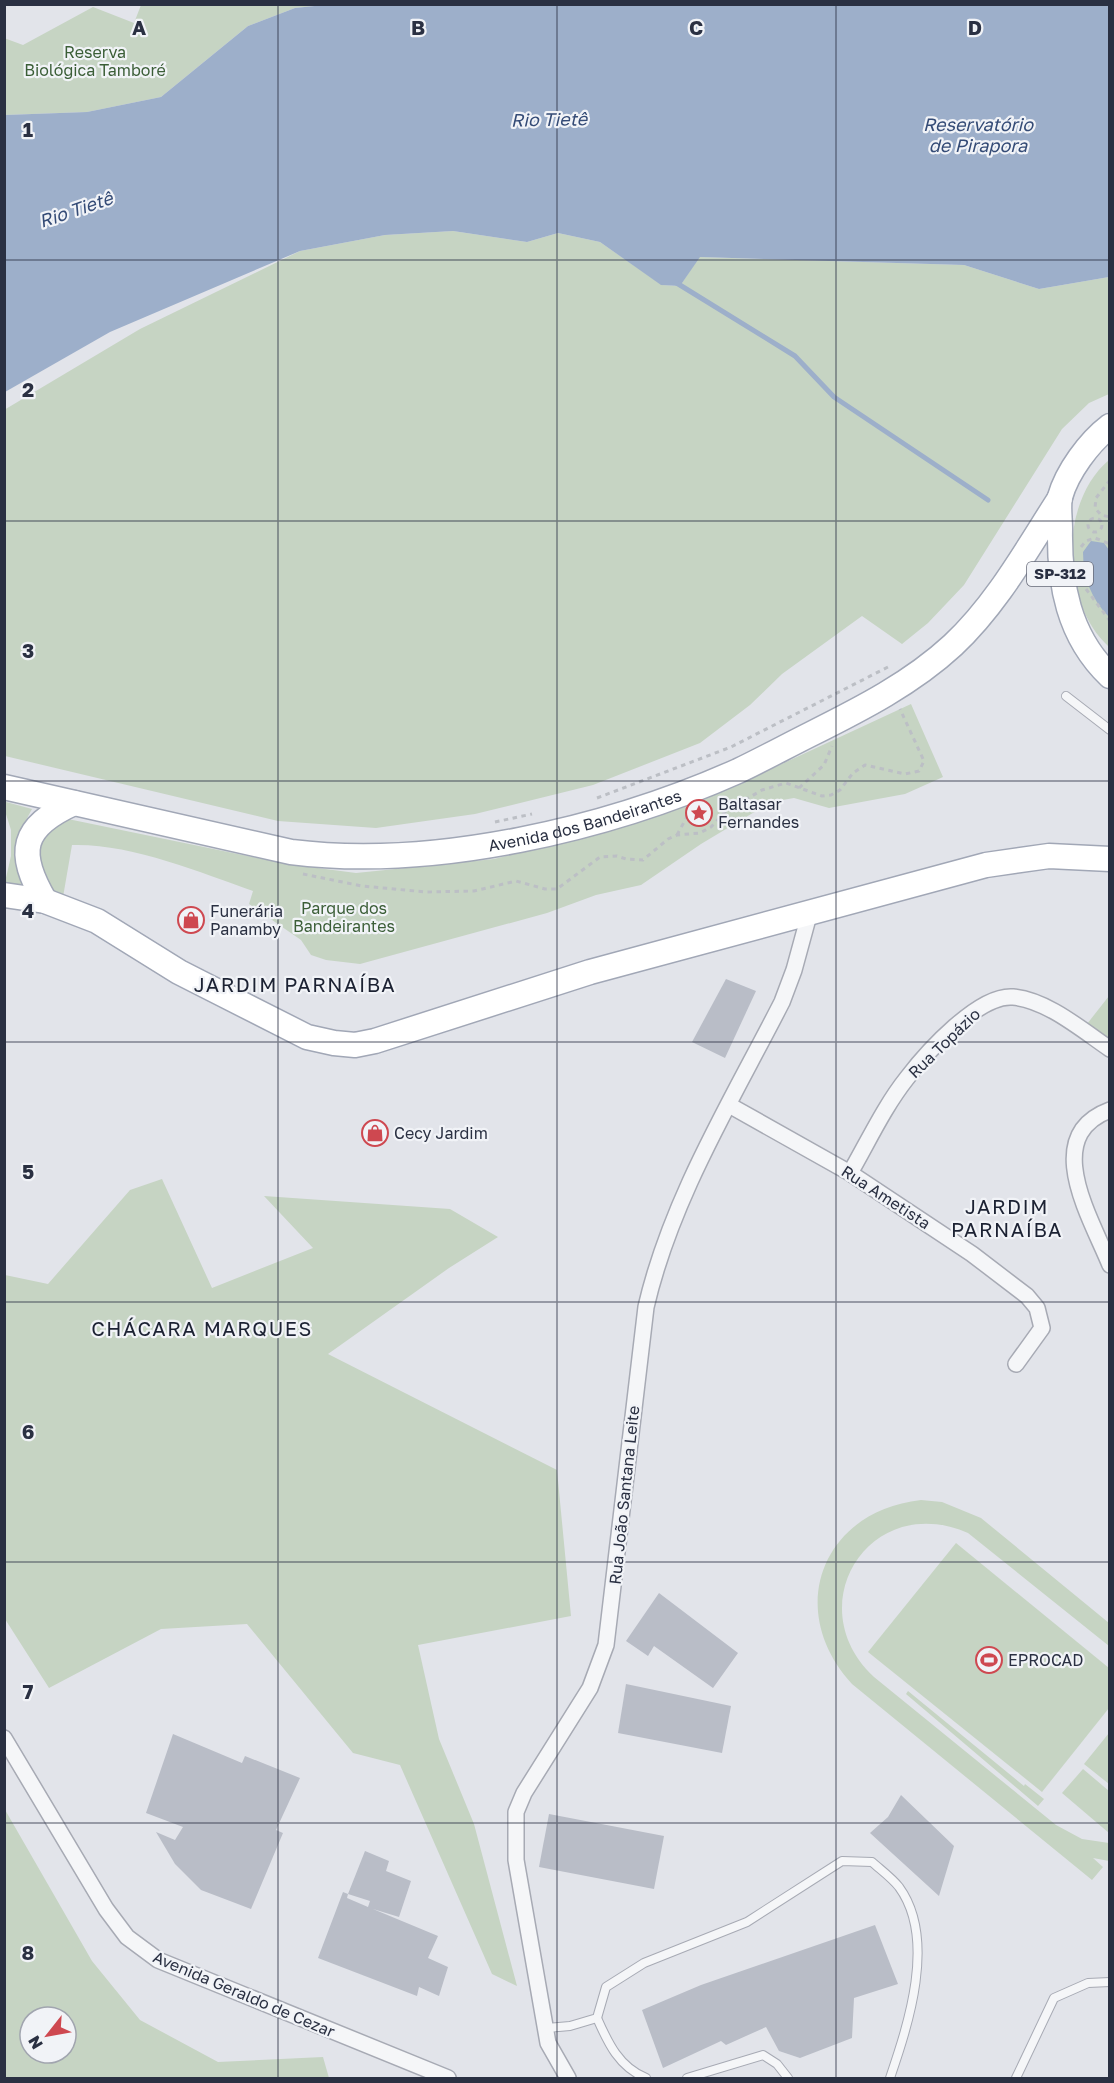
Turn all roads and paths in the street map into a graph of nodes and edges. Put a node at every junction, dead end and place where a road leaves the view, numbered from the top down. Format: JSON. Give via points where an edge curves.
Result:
{"nodes":[{"id":1,"x":1110,"y":426,"type":"edge"},
{"id":2,"x":1110,"y":447,"type":"edge"},
{"id":3,"x":1086,"y":453,"type":"junction"},
{"id":4,"x":1110,"y":480,"type":"edge"},
{"id":5,"x":1060,"y":498,"type":"junction"},
{"id":6,"x":1100,"y":517,"type":"junction"},
{"id":7,"x":1110,"y":517,"type":"edge"},
{"id":8,"x":1095,"y":532,"type":"junction"},
{"id":9,"x":1095,"y":538,"type":"junction"},
{"id":10,"x":1110,"y":544,"type":"edge"},
{"id":11,"x":1080,"y":552,"type":"dead end"},
{"id":12,"x":1084,"y":583,"type":"dead end"},
{"id":13,"x":1110,"y":621,"type":"edge"},
{"id":14,"x":1085,"y":644,"type":"junction"},
{"id":15,"x":1110,"y":655,"type":"edge"},
{"id":16,"x":890,"y":666,"type":"dead end"},
{"id":17,"x":1110,"y":676,"type":"edge"},
{"id":18,"x":1066,"y":696,"type":"dead end"},
{"id":19,"x":1110,"y":730,"type":"edge"},
{"id":20,"x":824,"y":744,"type":"dead end"},
{"id":21,"x":4,"y":787,"type":"edge"},
{"id":22,"x":799,"y":788,"type":"dead end"},
{"id":23,"x":595,"y":799,"type":"dead end"},
{"id":24,"x":74,"y":803,"type":"junction"},
{"id":25,"x":541,"y":813,"type":"dead end"},
{"id":26,"x":485,"y":824,"type":"dead end"},
{"id":27,"x":1081,"y":856,"type":"junction"},
{"id":28,"x":1110,"y":859,"type":"edge"},
{"id":29,"x":1110,"y":867,"type":"edge"},
{"id":30,"x":4,"y":894,"type":"edge"},
{"id":31,"x":45,"y":901,"type":"junction"},
{"id":32,"x":809,"y":915,"type":"junction"},
{"id":33,"x":1110,"y":1049,"type":"edge"},
{"id":34,"x":729,"y":1105,"type":"junction"},
{"id":35,"x":1110,"y":1110,"type":"edge"},
{"id":36,"x":850,"y":1173,"type":"junction"},
{"id":37,"x":1110,"y":1264,"type":"edge"},
{"id":38,"x":1016,"y":1364,"type":"dead end"},
{"id":39,"x":4,"y":1738,"type":"edge"},
{"id":40,"x":1110,"y":1982,"type":"edge"},
{"id":41,"x":597,"y":2018,"type":"junction"},
{"id":42,"x":547,"y":2028,"type":"junction"},
{"id":43,"x":448,"y":2079,"type":"edge"},
{"id":44,"x":568,"y":2079,"type":"edge"},
{"id":45,"x":646,"y":2079,"type":"edge"},
{"id":46,"x":687,"y":2079,"type":"edge"},
{"id":47,"x":788,"y":2079,"type":"edge"},
{"id":48,"x":890,"y":2079,"type":"edge"},
{"id":49,"x":1016,"y":2079,"type":"edge"}],
"edges":[{"from":1,"to":3,"type":"main road","number":"SP-312"},
{"from":2,"to":3,"type":"main road"},
{"from":3,"to":5,"type":"main road","number":"SP-312"},
{"from":4,"to":6,"type":"path","via":[[1095,503]]},
{"from":5,"to":14,"type":"main road","number":"SP-312","via":[[1061,582],[1074,624]]},
{"from":5,"to":24,"type":"main road","name":"Avenida dos Bandeirantes","via":[[989,607],[954,644],[914,676],[862,708],[737,771],[577,827],[437,853],[320,855],[291,852]]},
{"from":6,"to":7,"type":"path"},
{"from":6,"to":8,"type":"path","via":[[1102,527]]},
{"from":6,"to":8,"type":"path","via":[[1087,524]]},
{"from":8,"to":9,"type":"path"},
{"from":9,"to":10,"type":"path"},
{"from":9,"to":11,"type":"path","via":[[1086,541]]},
{"from":12,"to":13,"type":"path","via":[[1091,599]]},
{"from":14,"to":15,"type":"main road"},
{"from":14,"to":17,"type":"main road","number":"SP-312"},
{"from":16,"to":23,"type":"path","via":[[731,747]]},
{"from":18,"to":19,"type":"lane"},
{"from":20,"to":22,"type":"path","via":[[835,740],[824,765]]},
{"from":21,"to":24,"type":"main road","name":"Avenida dos Bandeirantes"},
{"from":24,"to":31,"type":"main road","via":[[49,814],[38,824],[28,846],[30,872]]},
{"from":25,"to":26,"type":"path"},
{"from":27,"to":28,"type":"main road"},
{"from":27,"to":29,"type":"main road"},
{"from":27,"to":32,"type":"main road","via":[[1018,858]]},
{"from":30,"to":31,"type":"main road"},
{"from":31,"to":32,"type":"main road","via":[[120,933],[179,972],[278,1024],[307,1037],[355,1045],[591,972]]},
{"from":32,"to":34,"type":"street","name":"Rua João Santana Leite","via":[[782,1002]]},
{"from":33,"to":36,"type":"street","name":"Rua Topázio","via":[[1036,1003],[1016,997],[987,1002],[907,1077]]},
{"from":34,"to":36,"type":"street","name":"Rua Ametista"},
{"from":34,"to":42,"type":"street","name":"Rua João Santana Leite","via":[[656,1262],[646,1307],[606,1645],[590,1688],[516,1812],[516,1860]]},
{"from":35,"to":37,"type":"street","via":[[1083,1125],[1073,1159],[1076,1182]]},
{"from":36,"to":38,"type":"street","name":"Rua Ametista","via":[[972,1254],[1027,1296],[1037,1308],[1042,1328]]},
{"from":39,"to":43,"type":"street","name":"Avenida Geraldo de Cezar","via":[[106,1909],[127,1937],[158,1960]]},
{"from":40,"to":49,"type":"lane","via":[[1088,1983],[1054,1998]]},
{"from":41,"to":42,"type":"lane"},
{"from":41,"to":45,"type":"lane","via":[[610,2049]]},
{"from":41,"to":48,"type":"lane","via":[[606,1987],[644,1963],[747,1922],[842,1861],[872,1862],[899,1887],[910,1911],[918,1946],[910,2019]]},
{"from":42,"to":44,"type":"street","name":"Rua João Santana Leite","via":[[554,2057]]},
{"from":46,"to":47,"type":"lane","via":[[763,2055],[777,2064]]}]}
